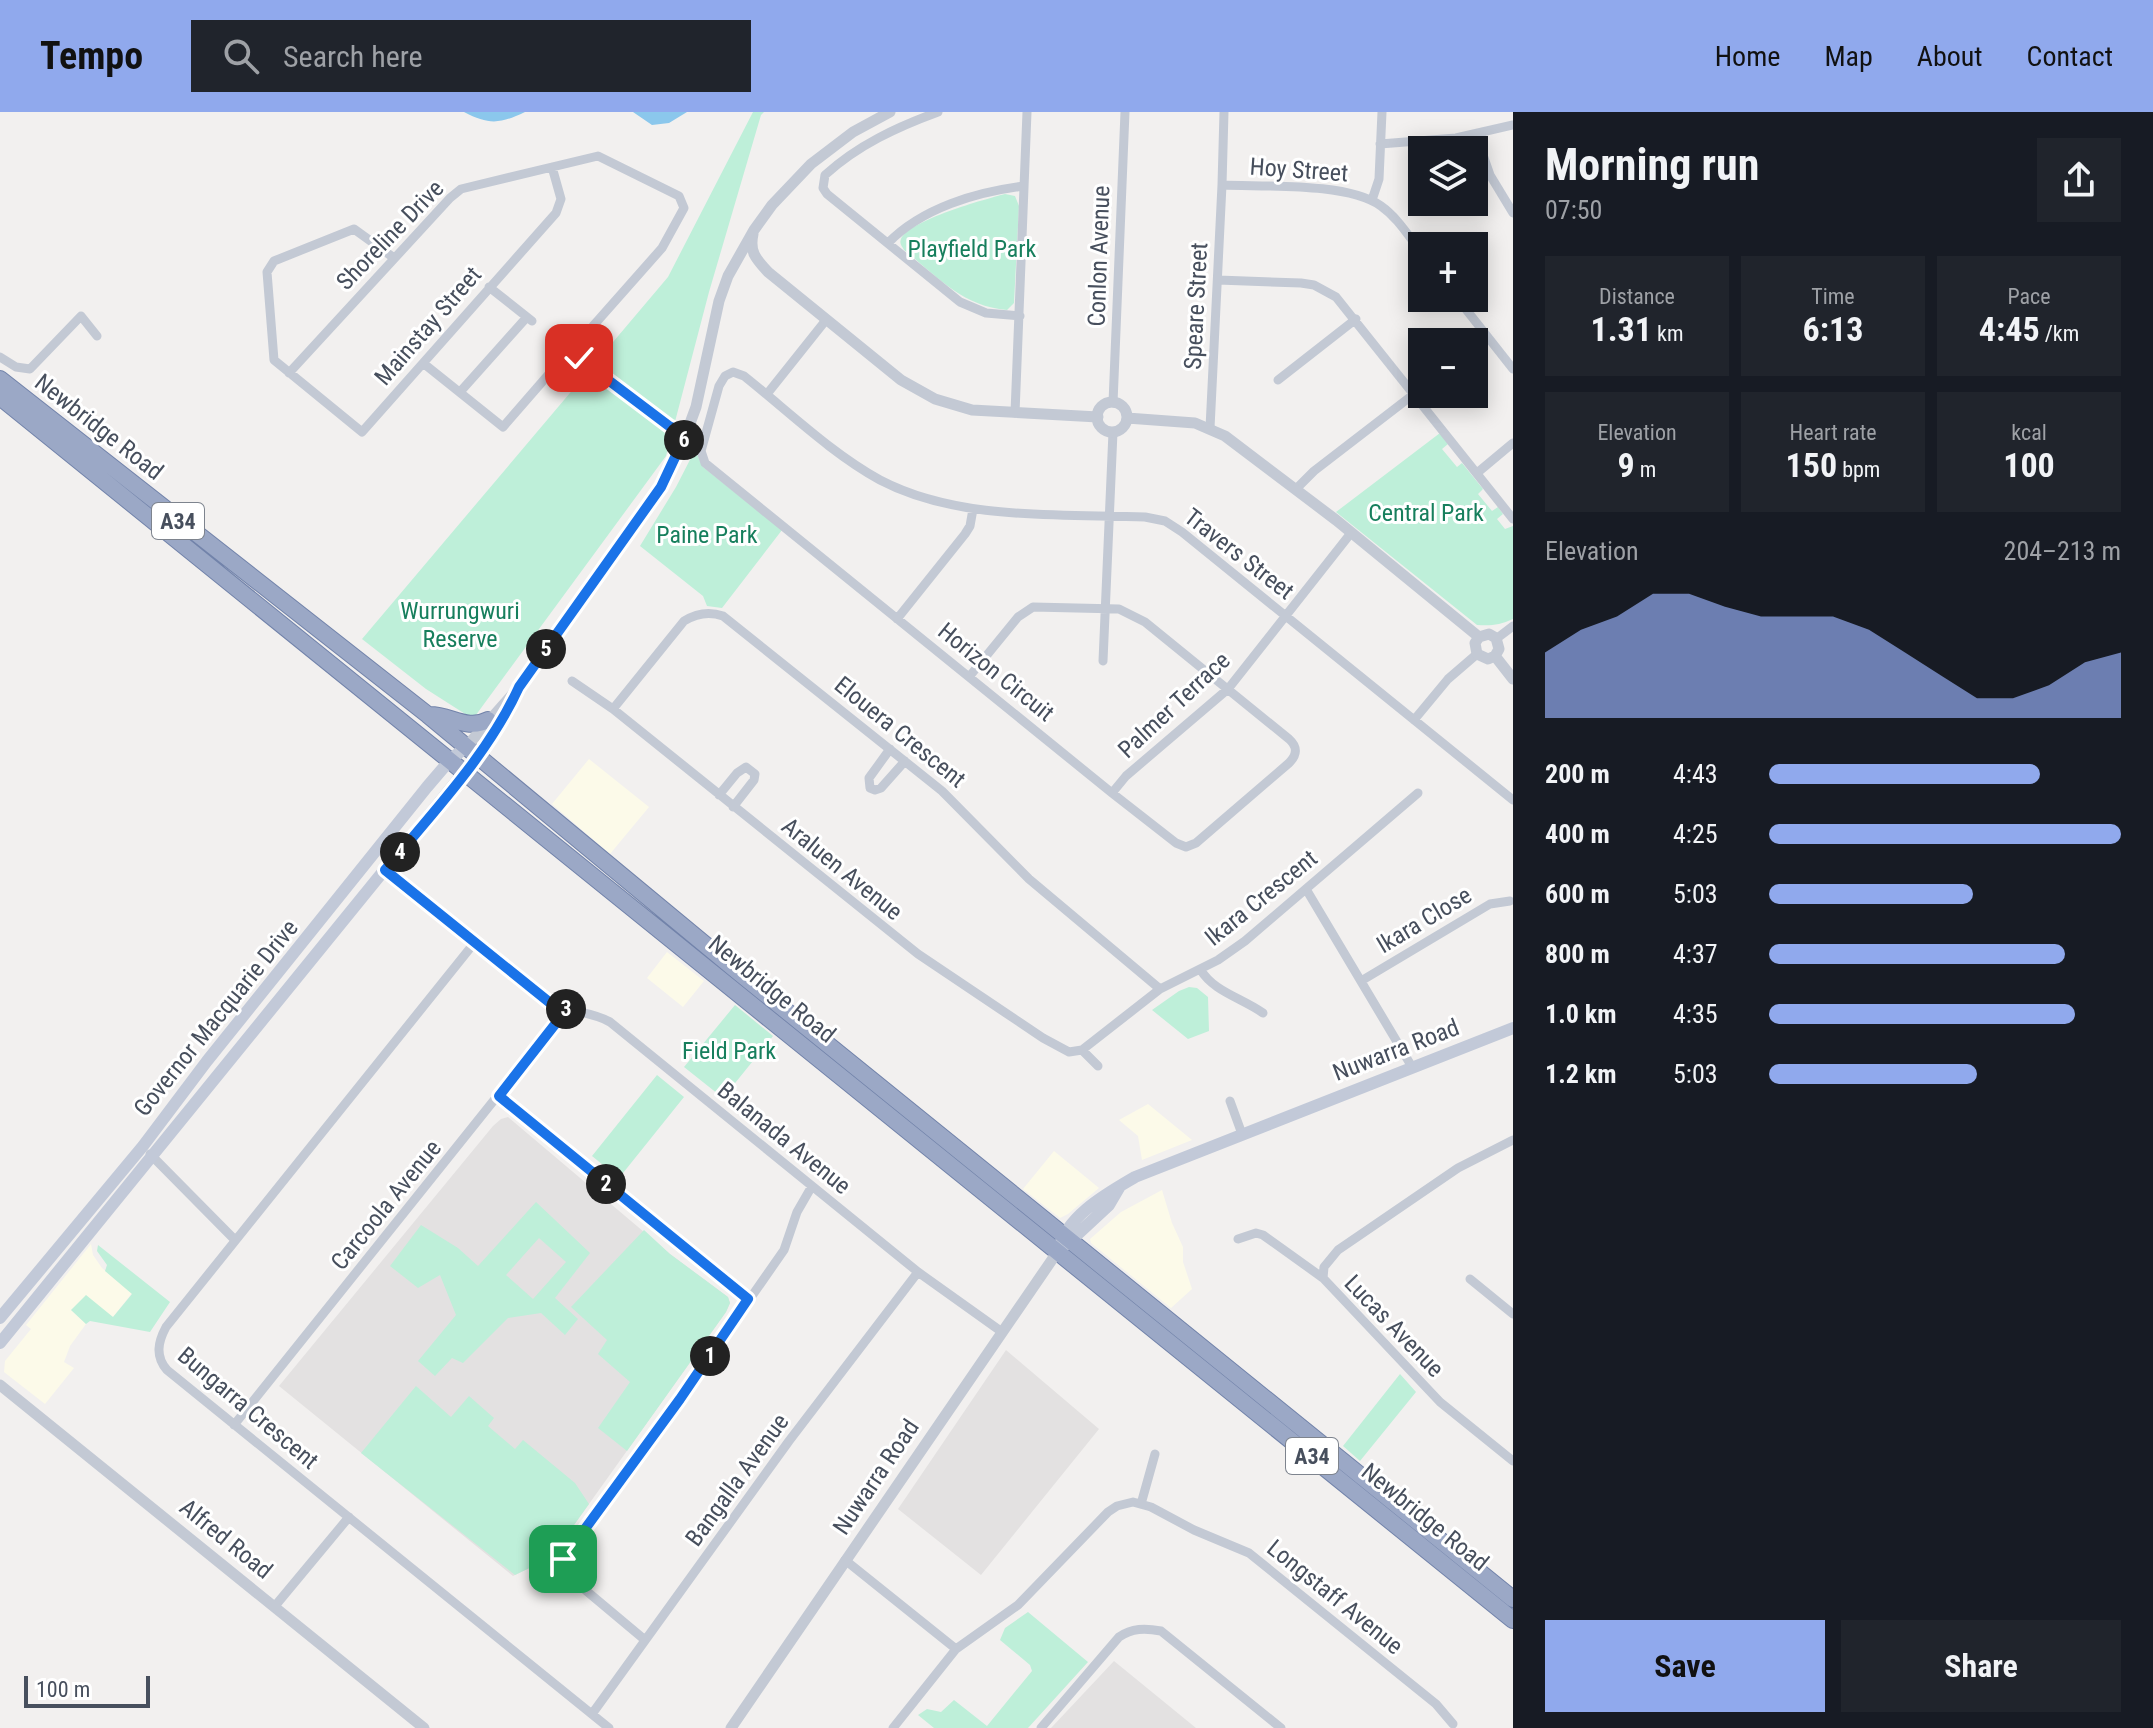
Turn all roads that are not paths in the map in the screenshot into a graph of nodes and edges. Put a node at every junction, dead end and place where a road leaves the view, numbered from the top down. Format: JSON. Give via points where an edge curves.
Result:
{"nodes":[{"id":1,"x":890,"y":112,"type":"edge"},
{"id":2,"x":938,"y":112,"type":"edge"},
{"id":3,"x":1027,"y":112,"type":"edge"},
{"id":4,"x":1125,"y":112,"type":"edge"},
{"id":5,"x":1224,"y":112,"type":"edge"},
{"id":6,"x":1382,"y":112,"type":"edge"},
{"id":7,"x":1513,"y":125,"type":"edge"},
{"id":8,"x":1476,"y":135,"type":"junction"},
{"id":9,"x":1380,"y":144,"type":"junction"},
{"id":10,"x":552,"y":167,"type":"junction"},
{"id":11,"x":1222,"y":185,"type":"junction"},
{"id":12,"x":1024,"y":186,"type":"junction"},
{"id":13,"x":1372,"y":200,"type":"junction"},
{"id":14,"x":1513,"y":213,"type":"edge"},
{"id":15,"x":754,"y":230,"type":"junction"},
{"id":16,"x":1408,"y":235,"type":"edge"},
{"id":17,"x":888,"y":243,"type":"junction"},
{"id":18,"x":394,"y":258,"type":"junction"},
{"id":19,"x":768,"y":272,"type":"junction"},
{"id":20,"x":728,"y":276,"type":"junction"},
{"id":21,"x":1218,"y":280,"type":"junction"},
{"id":22,"x":489,"y":287,"type":"junction"},
{"id":23,"x":1468,"y":312,"type":"edge"},
{"id":24,"x":1020,"y":316,"type":"junction"},
{"id":25,"x":1356,"y":319,"type":"junction"},
{"id":26,"x":826,"y":320,"type":"junction"},
{"id":27,"x":97,"y":336,"type":"dead end"},
{"id":28,"x":578,"y":350,"type":"junction"},
{"id":29,"x":0,"y":357,"type":"edge"},
{"id":30,"x":423,"y":363,"type":"junction"},
{"id":31,"x":1513,"y":369,"type":"edge"},
{"id":32,"x":289,"y":373,"type":"junction"},
{"id":33,"x":0,"y":379,"type":"edge"},
{"id":34,"x":1278,"y":380,"type":"dead end"},
{"id":35,"x":1408,"y":386,"type":"edge"},
{"id":36,"x":460,"y":392,"type":"junction"},
{"id":37,"x":767,"y":394,"type":"junction"},
{"id":38,"x":0,"y":397,"type":"edge"},
{"id":39,"x":1408,"y":399,"type":"edge"},
{"id":40,"x":1113,"y":403,"type":"junction"},
{"id":41,"x":1425,"y":408,"type":"edge"},
{"id":42,"x":1015,"y":413,"type":"junction"},
{"id":43,"x":1098,"y":417,"type":"junction"},
{"id":44,"x":1127,"y":418,"type":"junction"},
{"id":45,"x":1210,"y":428,"type":"junction"},
{"id":46,"x":1113,"y":432,"type":"junction"},
{"id":47,"x":686,"y":434,"type":"junction"},
{"id":48,"x":1513,"y":443,"type":"edge"},
{"id":49,"x":1477,"y":473,"type":"junction"},
{"id":50,"x":1296,"y":489,"type":"junction"},
{"id":51,"x":973,"y":509,"type":"junction"},
{"id":52,"x":1108,"y":515,"type":"junction"},
{"id":53,"x":1513,"y":519,"type":"edge"},
{"id":54,"x":1351,"y":533,"type":"junction"},
{"id":55,"x":1104,"y":608,"type":"junction"},
{"id":56,"x":1287,"y":617,"type":"junction"},
{"id":57,"x":897,"y":619,"type":"junction"},
{"id":58,"x":1513,"y":626,"type":"edge"},
{"id":59,"x":1479,"y":637,"type":"junction"},
{"id":60,"x":1496,"y":639,"type":"junction"},
{"id":61,"x":1477,"y":654,"type":"junction"},
{"id":62,"x":1495,"y":656,"type":"junction"},
{"id":63,"x":1103,"y":661,"type":"dead end"},
{"id":64,"x":969,"y":677,"type":"junction"},
{"id":65,"x":1513,"y":679,"type":"edge"},
{"id":66,"x":572,"y":681,"type":"dead end"},
{"id":67,"x":519,"y":687,"type":"junction"},
{"id":68,"x":1228,"y":689,"type":"junction"},
{"id":69,"x":613,"y":709,"type":"junction"},
{"id":70,"x":428,"y":715,"type":"junction"},
{"id":71,"x":488,"y":720,"type":"junction"},
{"id":72,"x":1414,"y":720,"type":"junction"},
{"id":73,"x":890,"y":749,"type":"junction"},
{"id":74,"x":472,"y":751,"type":"junction"},
{"id":75,"x":450,"y":760,"type":"junction"},
{"id":76,"x":905,"y":761,"type":"junction"},
{"id":77,"x":465,"y":772,"type":"junction"},
{"id":78,"x":1112,"y":793,"type":"junction"},
{"id":79,"x":1418,"y":793,"type":"dead end"},
{"id":80,"x":719,"y":795,"type":"junction"},
{"id":81,"x":1513,"y":800,"type":"edge"},
{"id":82,"x":733,"y":807,"type":"junction"},
{"id":83,"x":385,"y":870,"type":"junction"},
{"id":84,"x":1306,"y":889,"type":"junction"},
{"id":85,"x":1510,"y":901,"type":"dead end"},
{"id":86,"x":475,"y":942,"type":"junction"},
{"id":87,"x":1200,"y":969,"type":"junction"},
{"id":88,"x":1361,"y":981,"type":"junction"},
{"id":89,"x":1160,"y":989,"type":"junction"},
{"id":90,"x":567,"y":1009,"type":"junction"},
{"id":91,"x":1263,"y":1013,"type":"dead end"},
{"id":92,"x":1513,"y":1028,"type":"edge"},
{"id":93,"x":1082,"y":1050,"type":"junction"},
{"id":94,"x":1098,"y":1066,"type":"dead end"},
{"id":95,"x":1412,"y":1067,"type":"junction"},
{"id":96,"x":499,"y":1096,"type":"junction"},
{"id":97,"x":1230,"y":1101,"type":"dead end"},
{"id":98,"x":1242,"y":1134,"type":"junction"},
{"id":99,"x":1513,"y":1140,"type":"edge"},
{"id":100,"x":143,"y":1146,"type":"junction"},
{"id":101,"x":153,"y":1158,"type":"junction"},
{"id":102,"x":812,"y":1186,"type":"junction"},
{"id":103,"x":234,"y":1239,"type":"junction"},
{"id":104,"x":1238,"y":1239,"type":"dead end"},
{"id":105,"x":1064,"y":1242,"type":"junction"},
{"id":106,"x":918,"y":1272,"type":"junction"},
{"id":107,"x":1323,"y":1278,"type":"junction"},
{"id":108,"x":1470,"y":1279,"type":"dead end"},
{"id":109,"x":748,"y":1299,"type":"junction"},
{"id":110,"x":1513,"y":1314,"type":"edge"},
{"id":111,"x":0,"y":1318,"type":"edge"},
{"id":112,"x":1002,"y":1332,"type":"junction"},
{"id":113,"x":0,"y":1343,"type":"edge"},
{"id":114,"x":0,"y":1385,"type":"edge"},
{"id":115,"x":234,"y":1425,"type":"junction"},
{"id":116,"x":1155,"y":1454,"type":"dead end"},
{"id":117,"x":1513,"y":1461,"type":"edge"},
{"id":118,"x":1141,"y":1504,"type":"junction"},
{"id":119,"x":349,"y":1517,"type":"junction"},
{"id":120,"x":845,"y":1560,"type":"junction"},
{"id":121,"x":1513,"y":1599,"type":"edge"},
{"id":122,"x":275,"y":1606,"type":"junction"},
{"id":123,"x":1513,"y":1620,"type":"edge"},
{"id":124,"x":645,"y":1640,"type":"junction"},
{"id":125,"x":956,"y":1649,"type":"junction"},
{"id":126,"x":592,"y":1714,"type":"junction"},
{"id":127,"x":1453,"y":1724,"type":"dead end"},
{"id":128,"x":424,"y":1728,"type":"edge"},
{"id":129,"x":609,"y":1728,"type":"edge"},
{"id":130,"x":731,"y":1728,"type":"edge"},
{"id":131,"x":893,"y":1728,"type":"edge"},
{"id":132,"x":1041,"y":1728,"type":"edge"},
{"id":133,"x":1281,"y":1728,"type":"edge"}],
"edges":[{"from":1,"to":15,"type":"street","via":[[811,164]]},
{"from":2,"to":17,"type":"street","via":[[869,142],[827,172],[822,184],[827,194]]},
{"from":3,"to":12,"type":"street"},
{"from":4,"to":40,"type":"street","name":"Conlon Avenue"},
{"from":5,"to":11,"type":"street","name":"Hoy Street"},
{"from":6,"to":9,"type":"street"},
{"from":7,"to":8,"type":"street"},
{"from":8,"to":9,"type":"street"},
{"from":8,"to":14,"type":"street","via":[[1490,175]]},
{"from":9,"to":13,"type":"street"},
{"from":10,"to":18,"type":"street","name":"Shoreline Drive","via":[[461,189]]},
{"from":10,"to":22,"type":"street","name":"Mainstay Street","via":[[560,205]]},
{"from":10,"to":28,"type":"street","name":"Shoreline Drive","via":[[598,156],[683,201],[683,213],[667,241]]},
{"from":11,"to":13,"type":"street","name":"Hoy Street","via":[[1342,191]]},
{"from":11,"to":21,"type":"street","name":"Speare Street"},
{"from":12,"to":17,"type":"street","via":[[940,209]]},
{"from":12,"to":24,"type":"street"},
{"from":13,"to":16,"type":"street","name":"Hoy Street"},
{"from":15,"to":19,"type":"street","via":[[753,254]]},
{"from":15,"to":20,"type":"street"},
{"from":17,"to":24,"type":"street","via":[[969,307]]},
{"from":18,"to":32,"type":"street","name":"Shoreline Drive"},
{"from":18,"to":32,"type":"street","via":[[354,229],[271,264],[266,277],[274,360]]},
{"from":19,"to":20,"type":"street","via":[[747,265]]},
{"from":19,"to":26,"type":"street"},
{"from":20,"to":47,"type":"street"},
{"from":21,"to":25,"type":"street","via":[[1314,285],[1336,297]]},
{"from":21,"to":45,"type":"street","name":"Speare Street"},
{"from":22,"to":30,"type":"street","name":"Mainstay Street"},
{"from":22,"to":36,"type":"street","via":[[529,319]]},
{"from":23,"to":31,"type":"street"},
{"from":24,"to":42,"type":"street"},
{"from":25,"to":34,"type":"street"},
{"from":25,"to":35,"type":"street"},
{"from":26,"to":37,"type":"street"},
{"from":26,"to":42,"type":"street","via":[[901,380],[935,399],[972,410]]},
{"from":27,"to":29,"type":"street","via":[[81,316],[30,369]]},
{"from":28,"to":36,"type":"street","via":[[549,374],[503,427]]},
{"from":28,"to":47,"type":"street","via":[[651,413]]},
{"from":30,"to":32,"type":"street","name":"Mainstay Street","via":[[362,432]]},
{"from":30,"to":36,"type":"street"},
{"from":33,"to":70,"type":"highway","name":"Newbridge Road","number":"A34"},
{"from":37,"to":51,"type":"street","name":"Travers Street","via":[[880,479],[930,500]]},
{"from":37,"to":57,"type":"street","name":"Horizon Circuit","via":[[737,372],[723,379],[702,459]]},
{"from":38,"to":75,"type":"highway","name":"Newbridge Road","number":"A34"},
{"from":39,"to":50,"type":"street"},
{"from":40,"to":43,"type":"street","via":[[1104,405]]},
{"from":40,"to":44,"type":"street","via":[[1125,409]]},
{"from":41,"to":49,"type":"street"},
{"from":42,"to":43,"type":"street"},
{"from":43,"to":46,"type":"street","via":[[1104,429]]},
{"from":44,"to":45,"type":"street"},
{"from":44,"to":46,"type":"street"},
{"from":45,"to":50,"type":"street"},
{"from":46,"to":52,"type":"street"},
{"from":47,"to":67,"type":"street","via":[[661,487]]},
{"from":48,"to":49,"type":"street"},
{"from":49,"to":53,"type":"street"},
{"from":50,"to":54,"type":"street"},
{"from":51,"to":52,"type":"street","name":"Travers Street"},
{"from":51,"to":57,"type":"street","via":[[965,534]]},
{"from":52,"to":55,"type":"street"},
{"from":52,"to":56,"type":"street","name":"Travers Street","via":[[1155,518],[1174,526]]},
{"from":54,"to":56,"type":"street","name":"Palmer Terrace"},
{"from":54,"to":59,"type":"street"},
{"from":55,"to":63,"type":"street"},
{"from":55,"to":64,"type":"street","via":[[1027,609]]},
{"from":55,"to":68,"type":"street","via":[[1137,616]]},
{"from":56,"to":68,"type":"street","name":"Palmer Terrace"},
{"from":56,"to":72,"type":"street","name":"Travers Street"},
{"from":57,"to":64,"type":"street","name":"Horizon Circuit"},
{"from":58,"to":60,"type":"street"},
{"from":59,"to":60,"type":"street","via":[[1489,634]]},
{"from":59,"to":61,"type":"street"},
{"from":60,"to":62,"type":"street"},
{"from":61,"to":62,"type":"street"},
{"from":61,"to":72,"type":"street"},
{"from":62,"to":65,"type":"street"},
{"from":64,"to":78,"type":"street","name":"Horizon Circuit"},
{"from":66,"to":69,"type":"street","name":"Araluen Avenue"},
{"from":67,"to":71,"type":"street"},
{"from":67,"to":74,"type":"street","via":[[507,713]]},
{"from":68,"to":78,"type":"street","name":"Palmer Terrace"},
{"from":68,"to":78,"type":"street","name":"Horizon Circuit","via":[[1293,742],[1296,752],[1289,763],[1190,847],[1179,846]]},
{"from":69,"to":73,"type":"street","name":"Elouera Crescent","via":[[677,628],[692,617],[715,613]]},
{"from":69,"to":80,"type":"street","name":"Araluen Avenue"},
{"from":70,"to":71,"type":"highway","via":[[470,725]]},
{"from":70,"to":74,"type":"highway","name":"Newbridge Road","number":"A34"},
{"from":71,"to":74,"type":"street"},
{"from":72,"to":81,"type":"street","name":"Travers Street"},
{"from":73,"to":76,"type":"street","name":"Elouera Crescent"},
{"from":73,"to":76,"type":"street","via":[[869,778],[870,788],[881,788]]},
{"from":74,"to":75,"type":"main road","name":"Governor Macquarie Drive"},
{"from":74,"to":77,"type":"main road","name":"Governor Macquarie Drive"},
{"from":74,"to":105,"type":"highway","name":"Newbridge Road","number":"A34"},
{"from":75,"to":77,"type":"highway","name":"Newbridge Road","number":"A34"},
{"from":75,"to":100,"type":"main road","name":"Governor Macquarie Drive"},
{"from":76,"to":89,"type":"street","name":"Elouera Crescent","via":[[961,808],[1048,896]]},
{"from":77,"to":83,"type":"main road","name":"Governor Macquarie Drive"},
{"from":77,"to":105,"type":"highway","name":"Newbridge Road","number":"A34"},
{"from":79,"to":84,"type":"street","name":"Ikara Crescent"},
{"from":80,"to":82,"type":"street","name":"Araluen Avenue"},
{"from":80,"to":82,"type":"street","via":[[740,770],[752,769],[754,780]]},
{"from":82,"to":93,"type":"street","name":"Araluen Avenue","via":[[918,954],[1054,1044],[1072,1053]]},
{"from":83,"to":86,"type":"street","name":"Balanada Avenue"},
{"from":83,"to":101,"type":"main road","name":"Governor Macquarie Drive"},
{"from":84,"to":87,"type":"street","name":"Ikara Crescent","via":[[1233,951]]},
{"from":84,"to":88,"type":"street"},
{"from":85,"to":88,"type":"street","name":"Ikara Close","via":[[1490,904]]},
{"from":86,"to":90,"type":"street","name":"Balanada Avenue","via":[[549,1002]]},
{"from":86,"to":103,"type":"street","name":"Bungarra Crescent"},
{"from":87,"to":89,"type":"street","name":"Ikara Crescent"},
{"from":87,"to":91,"type":"street","via":[[1214,987]]},
{"from":88,"to":95,"type":"street"},
{"from":89,"to":93,"type":"street","name":"Ikara Crescent"},
{"from":90,"to":96,"type":"street","name":"Carcoola Avenue"},
{"from":90,"to":102,"type":"street","name":"Balanada Avenue","via":[[610,1022]]},
{"from":92,"to":95,"type":"main road","name":"Nuwarra Road"},
{"from":93,"to":94,"type":"street","name":"Araluen Avenue"},
{"from":95,"to":98,"type":"main road","name":"Nuwarra Road"},
{"from":96,"to":109,"type":"street"},
{"from":96,"to":115,"type":"street","name":"Carcoola Avenue"},
{"from":97,"to":98,"type":"street"},
{"from":98,"to":105,"type":"main road","name":"Nuwarra Road","via":[[1119,1188],[1109,1205]]},
{"from":99,"to":107,"type":"street","name":"Lucas Avenue","via":[[1458,1168],[1338,1250],[1324,1267]]},
{"from":100,"to":101,"type":"street"},
{"from":100,"to":111,"type":"main road","name":"Governor Macquarie Drive"},
{"from":101,"to":103,"type":"street"},
{"from":101,"to":113,"type":"main road","name":"Governor Macquarie Drive"},
{"from":102,"to":106,"type":"street","name":"Balanada Avenue"},
{"from":102,"to":109,"type":"street","via":[[784,1250]]},
{"from":103,"to":115,"type":"street","name":"Bungarra Crescent","via":[[166,1327],[159,1351],[167,1370]]},
{"from":104,"to":107,"type":"street","via":[[1263,1235]]},
{"from":105,"to":112,"type":"street","name":"Nuwarra Road"},
{"from":105,"to":121,"type":"highway","name":"Newbridge Road","number":"A34"},
{"from":105,"to":123,"type":"highway","name":"Newbridge Road","number":"A34"},
{"from":106,"to":112,"type":"street","name":"Balanada Avenue"},
{"from":106,"to":124,"type":"street","name":"Bangalla Avenue"},
{"from":107,"to":117,"type":"street","name":"Lucas Avenue","via":[[1440,1402]]},
{"from":108,"to":110,"type":"street"},
{"from":109,"to":124,"type":"street","via":[[563,1559],[565,1573]]},
{"from":112,"to":120,"type":"street","name":"Nuwarra Road"},
{"from":114,"to":122,"type":"street","name":"Alfred Road"},
{"from":115,"to":119,"type":"street","name":"Bungarra Crescent"},
{"from":116,"to":118,"type":"street"},
{"from":118,"to":125,"type":"street","via":[[1108,1512],[1018,1605]]},
{"from":118,"to":127,"type":"street","name":"Longstaff Avenue","via":[[1249,1553],[1436,1704]]},
{"from":119,"to":122,"type":"street"},
{"from":119,"to":126,"type":"street","name":"Bungarra Crescent"},
{"from":120,"to":125,"type":"street"},
{"from":120,"to":130,"type":"street","name":"Nuwarra Road"},
{"from":122,"to":128,"type":"street","name":"Alfred Road"},
{"from":124,"to":126,"type":"street","name":"Bangalla Avenue"},
{"from":125,"to":131,"type":"street"},
{"from":126,"to":129,"type":"street","name":"Bungarra Crescent"},
{"from":132,"to":133,"type":"street","via":[[1119,1637],[1149,1629],[1161,1631]]}]}
